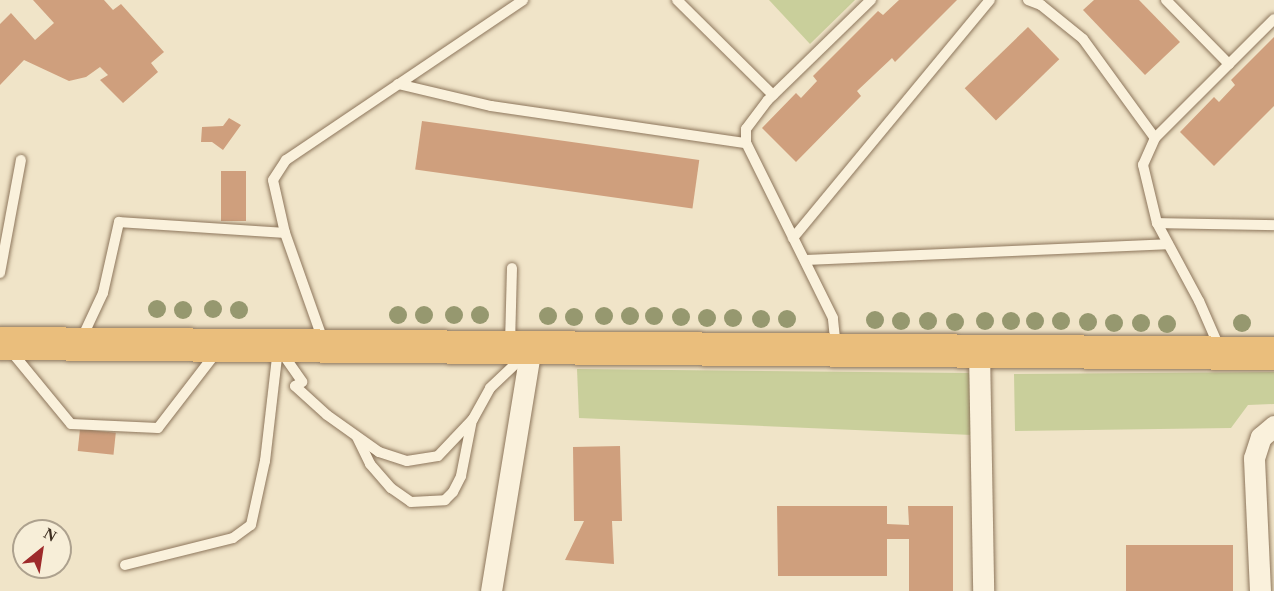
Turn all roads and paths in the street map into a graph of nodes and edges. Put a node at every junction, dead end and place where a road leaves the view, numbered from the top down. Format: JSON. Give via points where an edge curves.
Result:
{"nodes":[{"id":1,"x":523,"y":0,"type":"edge"},
{"id":2,"x":677,"y":0,"type":"edge"},
{"id":3,"x":871,"y":0,"type":"edge"},
{"id":4,"x":990,"y":0,"type":"edge"},
{"id":5,"x":1028,"y":0,"type":"edge"},
{"id":6,"x":1166,"y":0,"type":"edge"},
{"id":7,"x":1044,"y":3,"type":"edge"},
{"id":8,"x":1274,"y":19,"type":"edge"},
{"id":9,"x":1229,"y":64,"type":"junction"},
{"id":10,"x":398,"y":84,"type":"junction"},
{"id":11,"x":773,"y":95,"type":"junction"},
{"id":12,"x":1155,"y":138,"type":"junction"},
{"id":13,"x":746,"y":143,"type":"junction"},
{"id":14,"x":21,"y":160,"type":"dead end"},
{"id":15,"x":1157,"y":223,"type":"junction"},
{"id":16,"x":1274,"y":225,"type":"edge"},
{"id":17,"x":285,"y":233,"type":"junction"},
{"id":18,"x":793,"y":238,"type":"junction"},
{"id":19,"x":1168,"y":244,"type":"junction"},
{"id":20,"x":805,"y":260,"type":"junction"},
{"id":21,"x":512,"y":268,"type":"dead end"},
{"id":22,"x":0,"y":273,"type":"edge"},
{"id":23,"x":2,"y":343,"type":"edge"},
{"id":24,"x":78,"y":344,"type":"junction"},
{"id":25,"x":222,"y":345,"type":"junction"},
{"id":26,"x":326,"y":346,"type":"junction"},
{"id":27,"x":278,"y":348,"type":"junction"},
{"id":28,"x":520,"y":348,"type":"junction"},
{"id":29,"x":836,"y":350,"type":"junction"},
{"id":30,"x":980,"y":350,"type":"junction"},
{"id":31,"x":1221,"y":353,"type":"junction"},
{"id":32,"x":1274,"y":353,"type":"edge"},
{"id":33,"x":472,"y":419,"type":"junction"},
{"id":34,"x":1274,"y":426,"type":"edge"},
{"id":35,"x":357,"y":437,"type":"junction"},
{"id":36,"x":125,"y":566,"type":"dead end"},
{"id":37,"x":491,"y":591,"type":"edge"},
{"id":38,"x":983,"y":591,"type":"edge"},
{"id":39,"x":1260,"y":591,"type":"edge"}],
"edges":[{"from":1,"to":10,"type":"lane"},
{"from":2,"to":11,"type":"lane"},
{"from":3,"to":11,"type":"lane"},
{"from":4,"to":18,"type":"lane"},
{"from":5,"to":7,"type":"lane"},
{"from":6,"to":9,"type":"lane"},
{"from":7,"to":12,"type":"lane","via":[[1083,39]]},
{"from":8,"to":9,"type":"lane"},
{"from":9,"to":12,"type":"lane"},
{"from":10,"to":13,"type":"lane","via":[[491,106]]},
{"from":10,"to":17,"type":"lane","via":[[286,160],[273,180]]},
{"from":11,"to":13,"type":"lane","via":[[746,129]]},
{"from":12,"to":15,"type":"lane","via":[[1143,165]]},
{"from":13,"to":18,"type":"lane"},
{"from":14,"to":22,"type":"lane"},
{"from":15,"to":16,"type":"lane"},
{"from":15,"to":19,"type":"lane"},
{"from":17,"to":24,"type":"lane","via":[[119,222],[103,293]]},
{"from":17,"to":26,"type":"lane"},
{"from":18,"to":20,"type":"lane"},
{"from":19,"to":20,"type":"lane"},
{"from":19,"to":31,"type":"lane"},
{"from":20,"to":29,"type":"lane","via":[[833,318]]},
{"from":21,"to":28,"type":"lane"},
{"from":23,"to":24,"type":"highway"},
{"from":23,"to":25,"type":"lane","via":[[71,424],[158,428]]},
{"from":24,"to":25,"type":"highway"},
{"from":25,"to":27,"type":"highway"},
{"from":26,"to":27,"type":"highway"},
{"from":26,"to":28,"type":"highway"},
{"from":27,"to":35,"type":"lane","via":[[302,382],[295,386]]},
{"from":27,"to":36,"type":"lane","via":[[265,461],[251,525],[233,538]]},
{"from":28,"to":29,"type":"highway"},
{"from":28,"to":33,"type":"lane"},
{"from":28,"to":37,"type":"street"},
{"from":29,"to":30,"type":"highway"},
{"from":30,"to":31,"type":"highway"},
{"from":30,"to":38,"type":"street"},
{"from":31,"to":32,"type":"highway"},
{"from":33,"to":35,"type":"lane","via":[[438,456],[407,461],[379,452]]},
{"from":33,"to":35,"type":"lane","via":[[461,476],[444,500],[411,502],[391,488],[370,464]]},
{"from":34,"to":39,"type":"street","via":[[1261,437],[1254,458]]}]}
